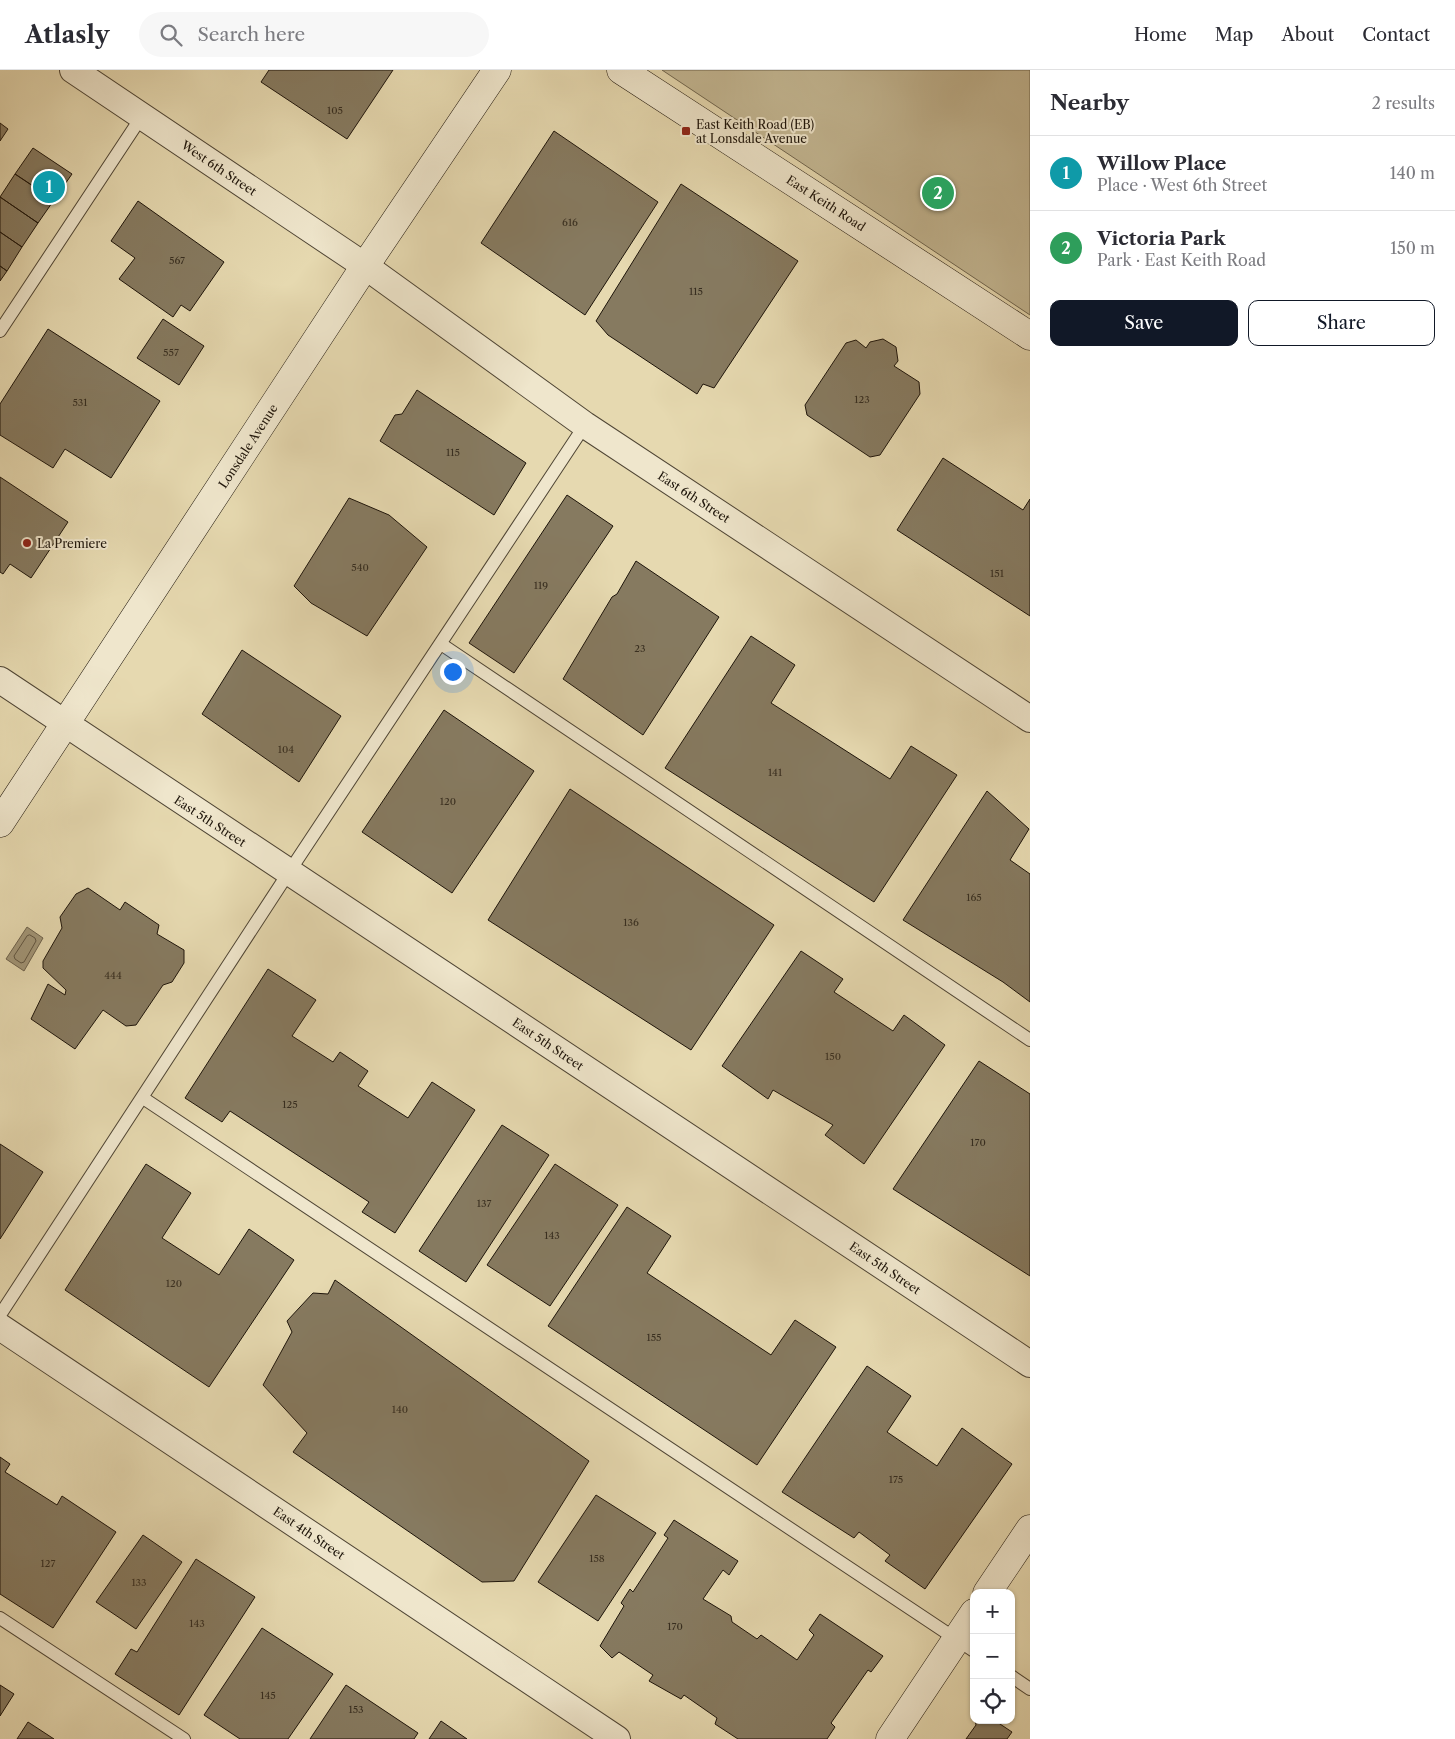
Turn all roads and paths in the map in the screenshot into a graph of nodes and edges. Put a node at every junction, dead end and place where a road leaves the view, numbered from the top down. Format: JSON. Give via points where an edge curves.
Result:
{"nodes":[{"id":1,"x":73,"y":70,"type":"edge"},
{"id":2,"x":496,"y":70,"type":"edge"},
{"id":3,"x":621,"y":70,"type":"edge"},
{"id":4,"x":142,"y":116,"type":"junction"},
{"id":5,"x":365,"y":266,"type":"junction"},
{"id":6,"x":0,"y":332,"type":"edge"},
{"id":7,"x":1030,"y":336,"type":"edge"},
{"id":8,"x":585,"y":425,"type":"junction"},
{"id":9,"x":441,"y":644,"type":"junction"},
{"id":10,"x":0,"y":680,"type":"edge"},
{"id":11,"x":1030,"y":719,"type":"edge"},
{"id":12,"x":65,"y":725,"type":"junction"},
{"id":13,"x":0,"y":823,"type":"edge"},
{"id":14,"x":289,"y":872,"type":"junction"},
{"id":15,"x":1030,"y":1040,"type":"edge"},
{"id":16,"x":143,"y":1098,"type":"junction"},
{"id":17,"x":0,"y":1316,"type":"edge"},
{"id":18,"x":0,"y":1327,"type":"edge"},
{"id":19,"x":1030,"y":1364,"type":"edge"},
{"id":20,"x":1030,"y":1529,"type":"edge"},
{"id":21,"x":990,"y":1589,"type":"edge"},
{"id":22,"x":0,"y":1618,"type":"edge"},
{"id":23,"x":970,"y":1627,"type":"edge"},
{"id":24,"x":965,"y":1645,"type":"edge"},
{"id":25,"x":1015,"y":1679,"type":"edge"},
{"id":26,"x":1030,"y":1689,"type":"edge"},
{"id":27,"x":184,"y":1739,"type":"edge"},
{"id":28,"x":617,"y":1739,"type":"edge"},
{"id":29,"x":890,"y":1739,"type":"edge"}],
"edges":[{"from":1,"to":4,"type":"street","name":"West 6th Street"},
{"from":2,"to":5,"type":"main road","name":"Lonsdale Avenue"},
{"from":3,"to":7,"type":"main road","name":"East Keith Road"},
{"from":4,"to":5,"type":"street","name":"West 6th Street"},
{"from":4,"to":6,"type":"lane"},
{"from":5,"to":8,"type":"street","name":"East 6th Street"},
{"from":5,"to":12,"type":"main road","name":"Lonsdale Avenue"},
{"from":8,"to":9,"type":"lane"},
{"from":8,"to":11,"type":"street","name":"East 6th Street"},
{"from":9,"to":14,"type":"lane"},
{"from":9,"to":15,"type":"lane"},
{"from":10,"to":12,"type":"street","name":"East 5th Street"},
{"from":12,"to":13,"type":"main road","name":"Lonsdale Avenue"},
{"from":12,"to":14,"type":"street","name":"East 5th Street"},
{"from":14,"to":16,"type":"lane"},
{"from":14,"to":19,"type":"street","name":"East 5th Street"},
{"from":16,"to":17,"type":"lane"},
{"from":16,"to":24,"type":"lane"},
{"from":18,"to":28,"type":"street","name":"East 4th Street"},
{"from":20,"to":21,"type":"main road"},
{"from":22,"to":27,"type":"lane"},
{"from":23,"to":24,"type":"main road"},
{"from":24,"to":29,"type":"main road"},
{"from":25,"to":26,"type":"lane"}]}
